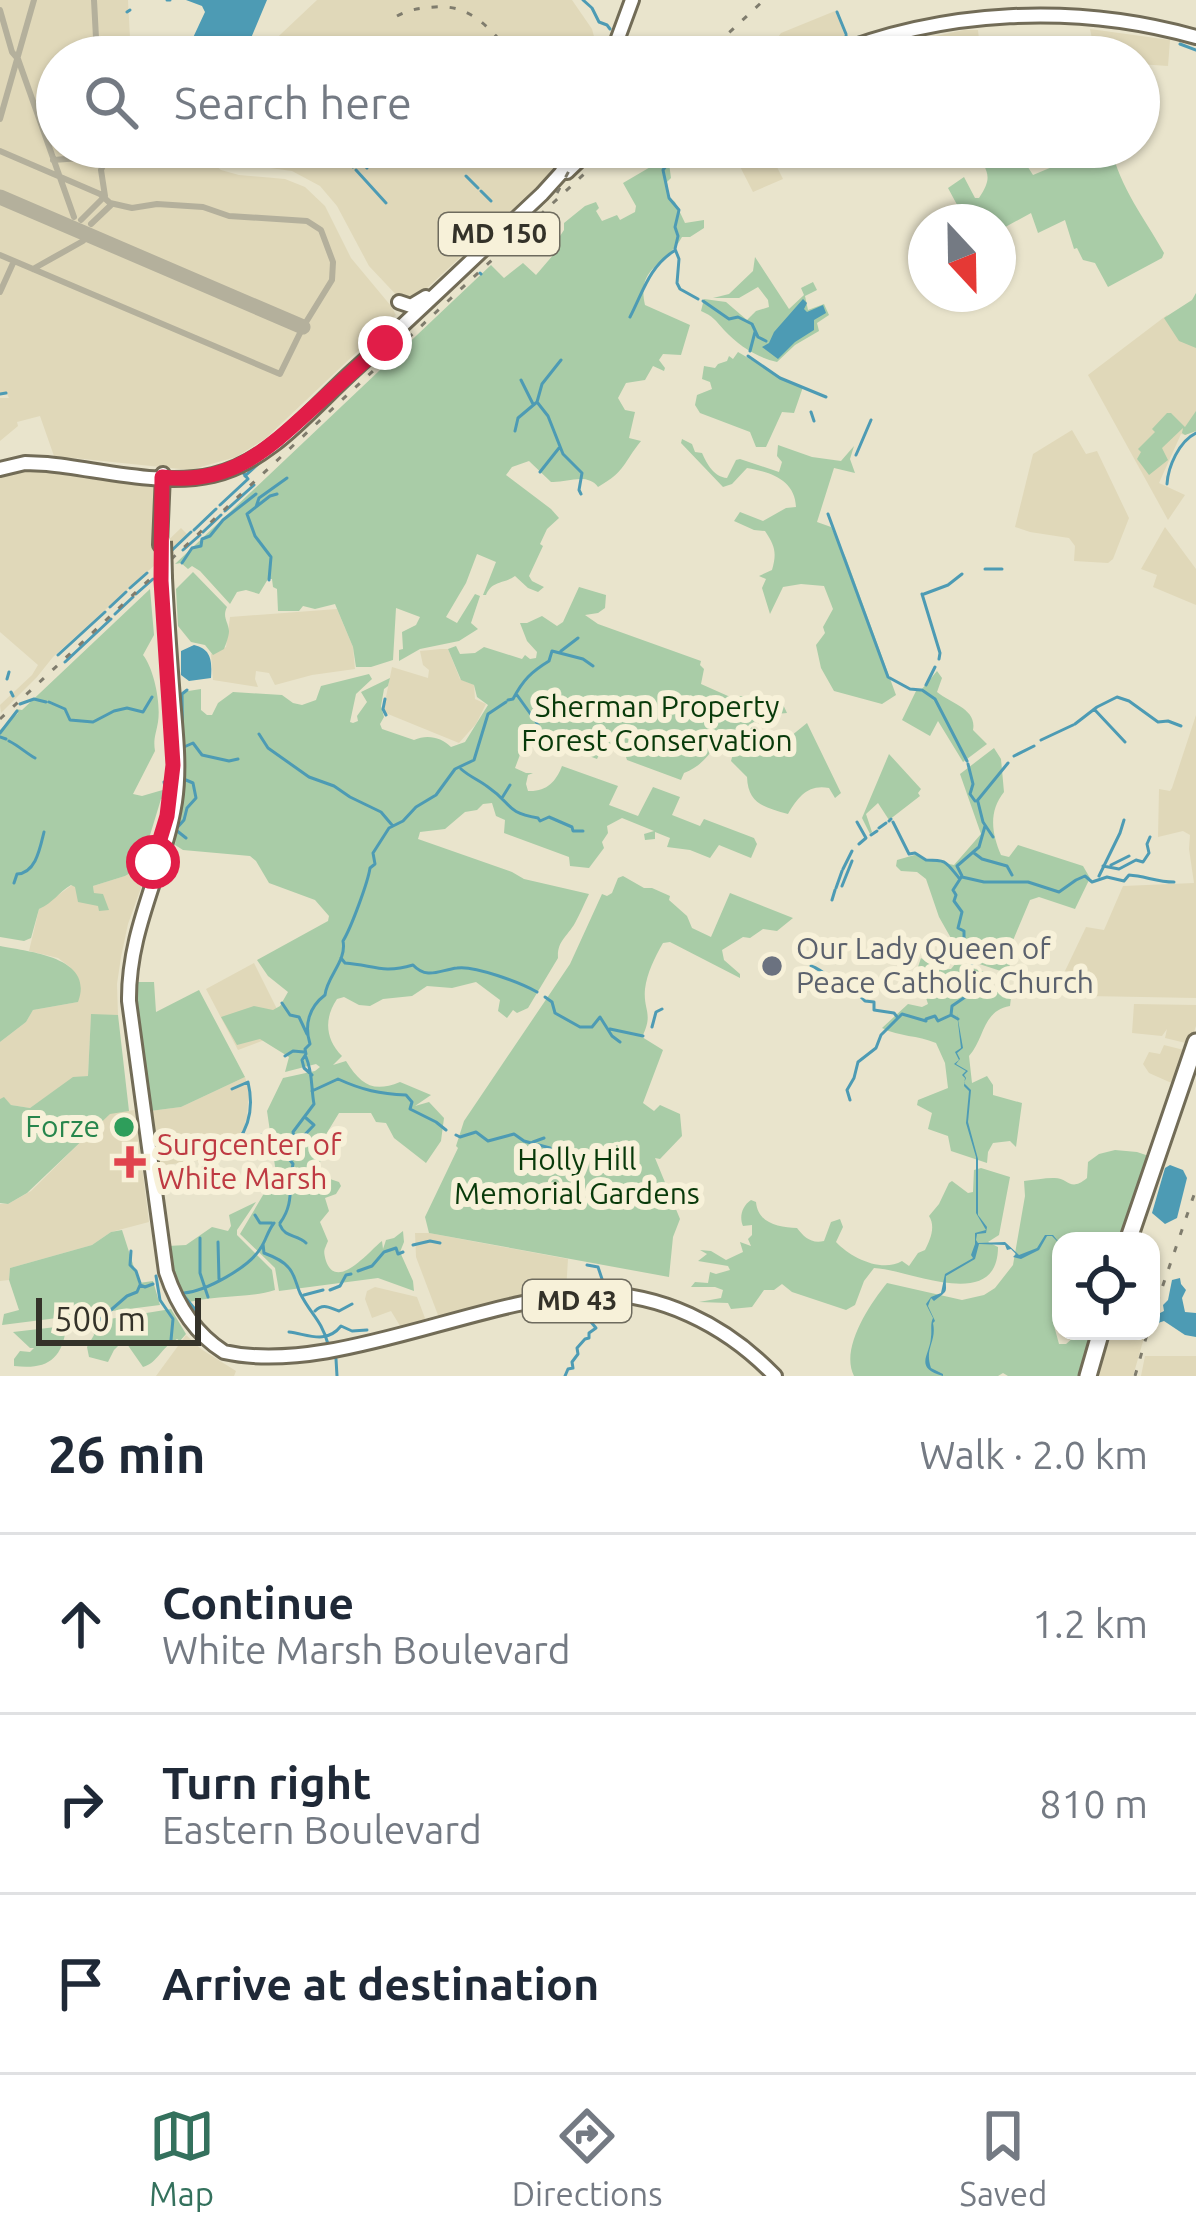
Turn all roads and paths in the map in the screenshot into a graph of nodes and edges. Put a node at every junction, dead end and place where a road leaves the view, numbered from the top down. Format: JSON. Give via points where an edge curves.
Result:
{"nodes":[{"id":1,"x":630,"y":0,"type":"edge"},
{"id":2,"x":619,"y":36,"type":"edge"},
{"id":3,"x":619,"y":36,"type":"edge"},
{"id":4,"x":889,"y":36,"type":"edge"},
{"id":5,"x":919,"y":36,"type":"edge"},
{"id":6,"x":1196,"y":40,"type":"edge"},
{"id":7,"x":558,"y":168,"type":"edge"},
{"id":8,"x":564,"y":168,"type":"edge"},
{"id":9,"x":564,"y":168,"type":"edge"},
{"id":10,"x":570,"y":168,"type":"edge"},
{"id":11,"x":548,"y":188,"type":"junction"},
{"id":12,"x":506,"y":222,"type":"junction"},
{"id":13,"x":487,"y":246,"type":"junction"},
{"id":14,"x":400,"y":310,"type":"junction"},
{"id":15,"x":357,"y":367,"type":"junction"},
{"id":16,"x":0,"y":466,"type":"edge"},
{"id":17,"x":162,"y":475,"type":"junction"},
{"id":18,"x":184,"y":479,"type":"junction"},
{"id":19,"x":163,"y":503,"type":"junction"},
{"id":20,"x":163,"y":580,"type":"junction"},
{"id":21,"x":1196,"y":1042,"type":"edge"},
{"id":22,"x":1196,"y":1058,"type":"edge"},
{"id":23,"x":1172,"y":1120,"type":"junction"},
{"id":24,"x":149,"y":1172,"type":"junction"},
{"id":25,"x":1133,"y":1232,"type":"edge"},
{"id":26,"x":674,"y":1311,"type":"junction"},
{"id":27,"x":478,"y":1329,"type":"dead end"},
{"id":28,"x":1096,"y":1340,"type":"edge"},
{"id":29,"x":430,"y":1342,"type":"dead end"},
{"id":30,"x":772,"y":1376,"type":"edge"},
{"id":31,"x":1085,"y":1376,"type":"edge"}],
"edges":[{"from":1,"to":2,"type":"main road"},
{"from":1,"to":3,"type":"main road"},
{"from":4,"to":6,"type":"main road","via":[[1051,16],[1156,27]]},
{"from":5,"to":6,"type":"main road","via":[[1024,22]]},
{"from":7,"to":12,"type":"main road","number":"MD 150"},
{"from":8,"to":11,"type":"main road","number":"MD 150"},
{"from":9,"to":12,"type":"main road"},
{"from":10,"to":11,"type":"main road"},
{"from":11,"to":13,"type":"main road","number":"MD 150"},
{"from":12,"to":13,"type":"main road"},
{"from":12,"to":14,"type":"main road","number":"MD 150","via":[[427,296]]},
{"from":13,"to":15,"type":"main road","number":"MD 150"},
{"from":14,"to":15,"type":"main road","via":[[406,318]]},
{"from":14,"to":17,"type":"main road","number":"MD 150","via":[[260,449],[210,470]]},
{"from":15,"to":18,"type":"main road","number":"MD 150","via":[[257,457]]},
{"from":16,"to":17,"type":"main road","number":"MD 150","via":[[44,459]]},
{"from":17,"to":18,"type":"main road","number":"MD 150"},
{"from":17,"to":19,"type":"main road"},
{"from":18,"to":19,"type":"main road","via":[[168,484]]},
{"from":19,"to":20,"type":"main road","bridge":true},
{"from":20,"to":24,"type":"main road","via":[[176,790],[128,986]]},
{"from":20,"to":24,"type":"main road","via":[[172,781],[123,977]]},
{"from":21,"to":23,"type":"highway"},
{"from":22,"to":23,"type":"highway"},
{"from":23,"to":25,"type":"highway"},
{"from":24,"to":24,"type":"main road","via":[[177,1300],[216,1347],[269,1371],[237,1367],[192,1333],[171,1301]]},
{"from":26,"to":27,"type":"main road","number":"MD 43","via":[[569,1301]]},
{"from":26,"to":29,"type":"main road","number":"MD 43","via":[[608,1294],[561,1297]]},
{"from":26,"to":30,"type":"main road","number":"MD 43","via":[[738,1342]]},
{"from":28,"to":31,"type":"highway"}]}
